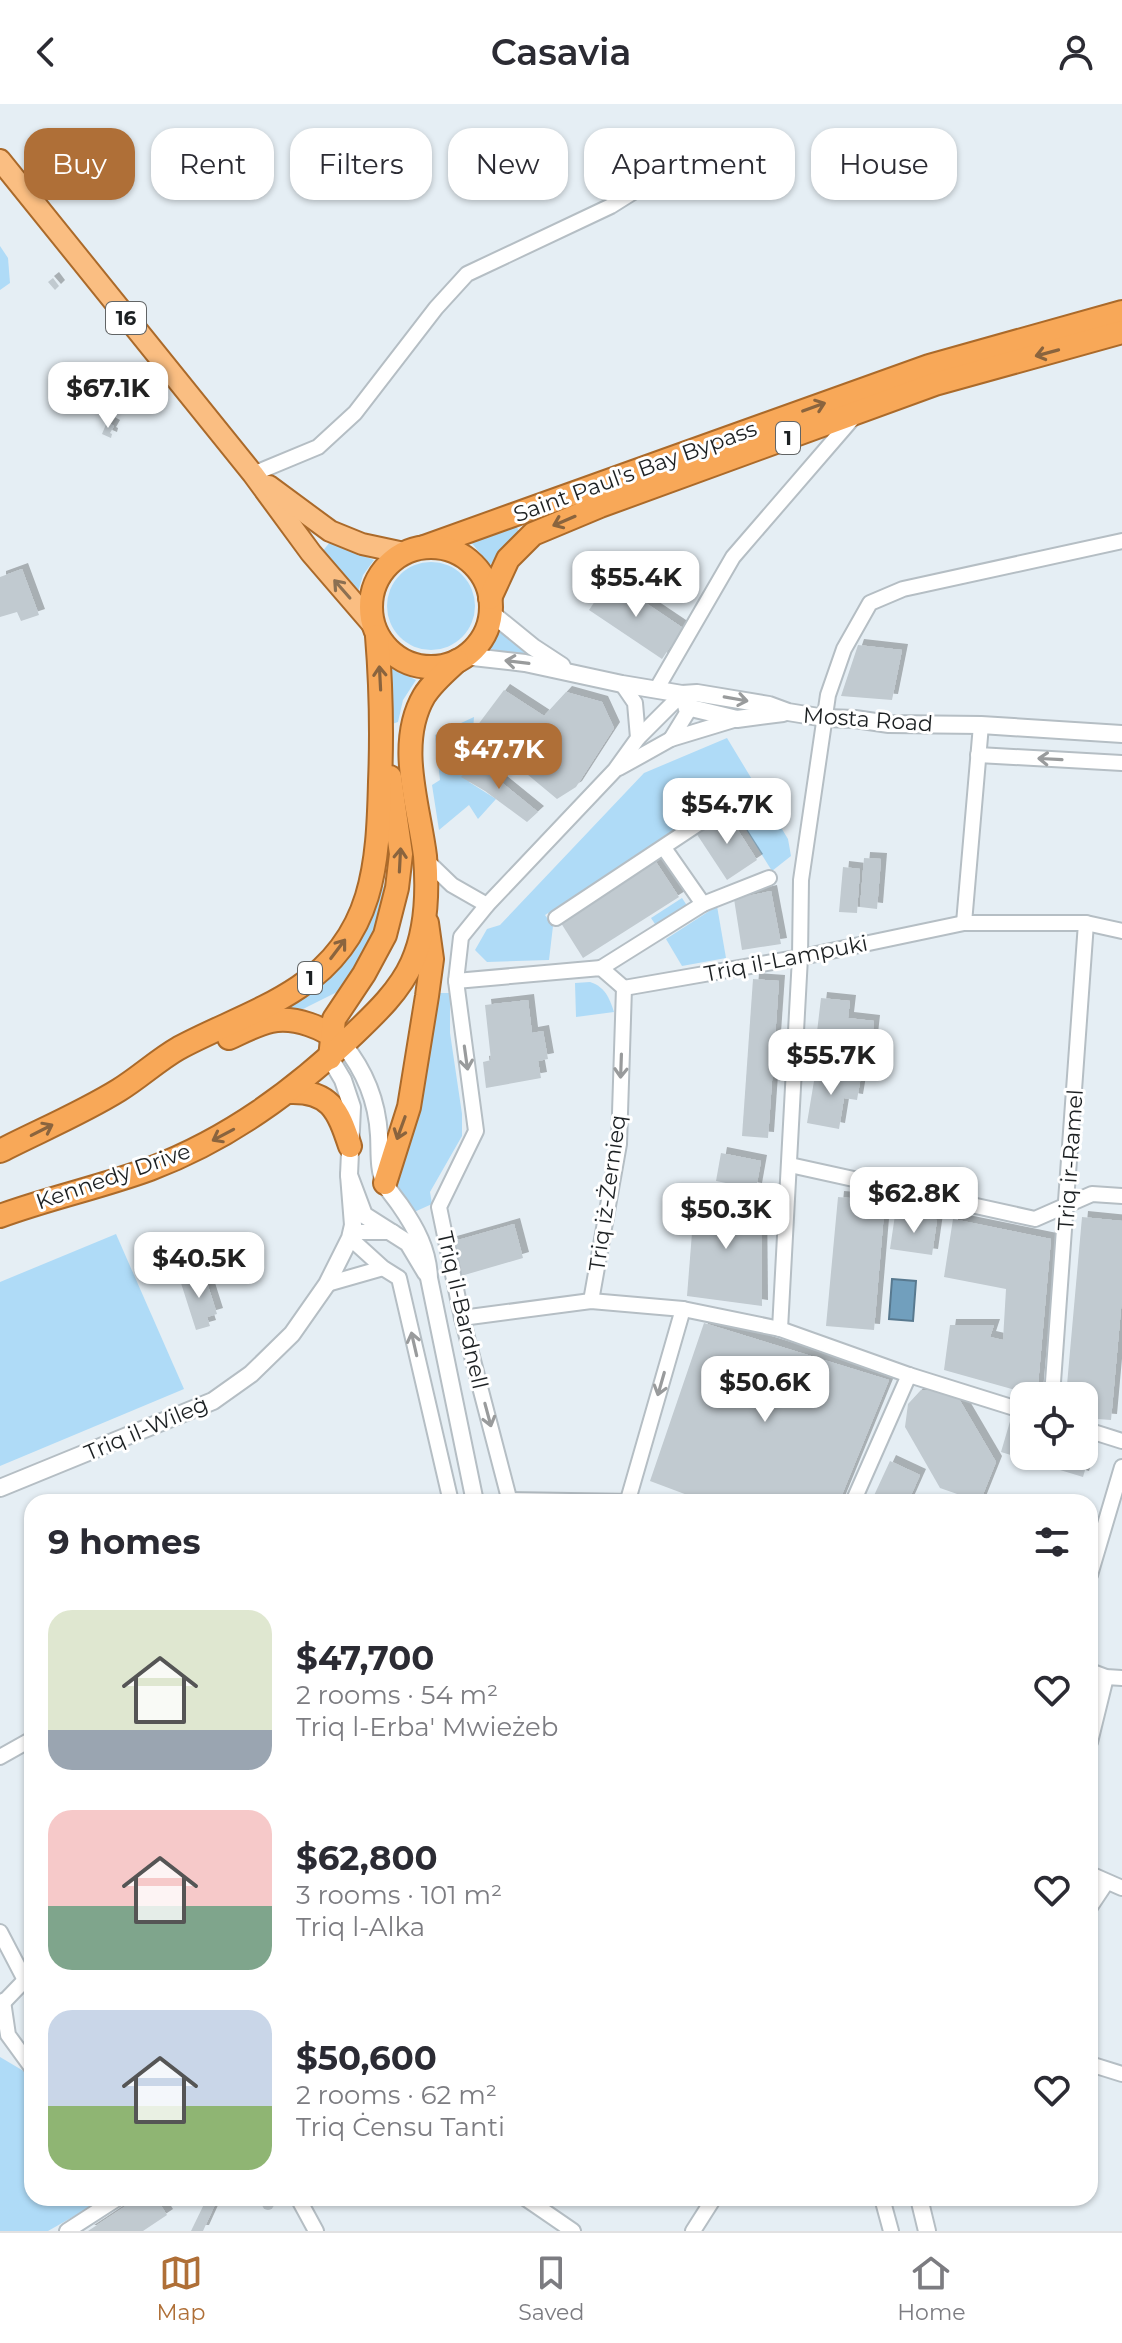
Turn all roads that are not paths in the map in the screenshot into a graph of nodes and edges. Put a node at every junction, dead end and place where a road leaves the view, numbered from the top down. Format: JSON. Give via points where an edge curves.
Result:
{"nodes":[{"id":1,"x":0,"y":160,"type":"edge"},
{"id":2,"x":621,"y":200,"type":"edge"},
{"id":3,"x":1122,"y":312,"type":"edge"},
{"id":4,"x":1122,"y":332,"type":"edge"},
{"id":5,"x":859,"y":412,"type":"junction"},
{"id":6,"x":253,"y":474,"type":"junction"},
{"id":7,"x":1122,"y":541,"type":"edge"},
{"id":8,"x":414,"y":550,"type":"junction"},
{"id":9,"x":490,"y":605,"type":"junction"},
{"id":10,"x":375,"y":631,"type":"junction"},
{"id":11,"x":460,"y":658,"type":"junction"},
{"id":12,"x":570,"y":671,"type":"junction"},
{"id":13,"x":622,"y":684,"type":"junction"},
{"id":14,"x":656,"y":690,"type":"junction"},
{"id":15,"x":682,"y":694,"type":"junction"},
{"id":16,"x":788,"y":712,"type":"junction"},
{"id":17,"x":825,"y":718,"type":"junction"},
{"id":18,"x":737,"y":719,"type":"junction"},
{"id":19,"x":981,"y":725,"type":"junction"},
{"id":20,"x":1122,"y":734,"type":"edge"},
{"id":21,"x":382,"y":737,"type":"junction"},
{"id":22,"x":638,"y":738,"type":"junction"},
{"id":23,"x":671,"y":739,"type":"junction"},
{"id":24,"x":978,"y":755,"type":"junction"},
{"id":25,"x":1122,"y":763,"type":"edge"},
{"id":26,"x":615,"y":770,"type":"junction"},
{"id":27,"x":728,"y":804,"type":"dead end"},
{"id":28,"x":664,"y":848,"type":"junction"},
{"id":29,"x":425,"y":859,"type":"junction"},
{"id":30,"x":769,"y":878,"type":"dead end"},
{"id":31,"x":703,"y":904,"type":"junction"},
{"id":32,"x":487,"y":905,"type":"junction"},
{"id":33,"x":426,"y":914,"type":"junction"},
{"id":34,"x":556,"y":918,"type":"dead end"},
{"id":35,"x":964,"y":923,"type":"junction"},
{"id":36,"x":1086,"y":923,"type":"junction"},
{"id":37,"x":1122,"y":931,"type":"edge"},
{"id":38,"x":800,"y":957,"type":"junction"},
{"id":39,"x":601,"y":968,"type":"junction"},
{"id":40,"x":456,"y":981,"type":"junction"},
{"id":41,"x":624,"y":988,"type":"junction"},
{"id":42,"x":334,"y":1045,"type":"junction"},
{"id":43,"x":288,"y":1092,"type":"junction"},
{"id":44,"x":84,"y":1109,"type":"junction"},
{"id":45,"x":350,"y":1146,"type":"junction"},
{"id":46,"x":0,"y":1151,"type":"edge"},
{"id":47,"x":790,"y":1165,"type":"junction"},
{"id":48,"x":385,"y":1183,"type":"junction"},
{"id":49,"x":1122,"y":1196,"type":"edge"},
{"id":50,"x":1068,"y":1206,"type":"junction"},
{"id":51,"x":0,"y":1216,"type":"edge"},
{"id":52,"x":355,"y":1228,"type":"junction"},
{"id":53,"x":383,"y":1268,"type":"junction"},
{"id":54,"x":429,"y":1278,"type":"junction"},
{"id":55,"x":327,"y":1284,"type":"junction"},
{"id":56,"x":591,"y":1301,"type":"junction"},
{"id":57,"x":683,"y":1309,"type":"junction"},
{"id":58,"x":462,"y":1318,"type":"junction"},
{"id":59,"x":780,"y":1329,"type":"junction"},
{"id":60,"x":909,"y":1375,"type":"junction"},
{"id":61,"x":1053,"y":1382,"type":"edge"},
{"id":62,"x":1010,"y":1407,"type":"edge"},
{"id":63,"x":1098,"y":1433,"type":"edge"},
{"id":64,"x":1122,"y":1441,"type":"edge"},
{"id":65,"x":1122,"y":1467,"type":"edge"},
{"id":66,"x":0,"y":1488,"type":"edge"},
{"id":67,"x":449,"y":1494,"type":"edge"},
{"id":68,"x":473,"y":1494,"type":"edge"},
{"id":69,"x":508,"y":1494,"type":"edge"},
{"id":70,"x":633,"y":1494,"type":"edge"},
{"id":71,"x":857,"y":1494,"type":"edge"},
{"id":72,"x":1098,"y":1548,"type":"edge"},
{"id":73,"x":1098,"y":1674,"type":"edge"},
{"id":74,"x":1106,"y":1677,"type":"junction"},
{"id":75,"x":1122,"y":1678,"type":"edge"},
{"id":76,"x":1098,"y":1710,"type":"edge"},
{"id":77,"x":24,"y":1744,"type":"edge"},
{"id":78,"x":0,"y":1757,"type":"edge"},
{"id":79,"x":1098,"y":1878,"type":"edge"},
{"id":80,"x":1106,"y":1883,"type":"junction"},
{"id":81,"x":1122,"y":1888,"type":"edge"},
{"id":82,"x":1098,"y":1895,"type":"edge"},
{"id":83,"x":0,"y":1932,"type":"edge"},
{"id":84,"x":24,"y":1970,"type":"edge"},
{"id":85,"x":24,"y":1983,"type":"edge"},
{"id":86,"x":1,"y":2004,"type":"edge"},
{"id":87,"x":24,"y":2057,"type":"edge"},
{"id":88,"x":1098,"y":2066,"type":"edge"},
{"id":89,"x":1122,"y":2074,"type":"edge"},
{"id":90,"x":106,"y":2206,"type":"edge"},
{"id":91,"x":302,"y":2206,"type":"edge"},
{"id":92,"x":542,"y":2206,"type":"edge"},
{"id":93,"x":709,"y":2206,"type":"edge"},
{"id":94,"x":884,"y":2206,"type":"edge"},
{"id":95,"x":313,"y":2229,"type":"edge"},
{"id":96,"x":67,"y":2231,"type":"edge"},
{"id":97,"x":573,"y":2231,"type":"edge"},
{"id":98,"x":693,"y":2231,"type":"edge"},
{"id":99,"x":891,"y":2231,"type":"edge"}],
"edges":[{"from":1,"to":6,"type":"main road","number":"16"},
{"from":2,"to":6,"type":"street","via":[[467,274],[355,413],[318,447]]},
{"from":8,"to":3,"type":"highway","name":"Saint Paul's Bay Bypass","number":"1","one_way":true,"via":[[929,366]]},
{"from":4,"to":5,"type":"highway","name":"Saint Paul's Bay Bypass","number":"1","one_way":true,"via":[[935,384]]},
{"from":5,"to":9,"type":"highway","name":"Saint Paul's Bay Bypass","number":"1","one_way":true,"via":[[533,534],[508,559]]},
{"from":5,"to":14,"type":"street","via":[[733,557]]},
{"from":6,"to":8,"type":"main road","number":"16","via":[[330,531],[362,544]]},
{"from":10,"to":6,"type":"main road","number":"16","one_way":true},
{"from":7,"to":17,"type":"street","via":[[903,589],[870,603],[844,649]]},
{"from":8,"to":9,"type":"highway","via":[[442,548],[467,560],[484,580]]},
{"from":8,"to":10,"type":"highway","number":"1","via":[[379,576],[372,600]]},
{"from":9,"to":11,"type":"highway","number":"1","via":[[481,640]]},
{"from":9,"to":12,"type":"street","name":"Mosta Road","via":[[533,647]]},
{"from":10,"to":11,"type":"highway","via":[[407,662],[440,666]]},
{"from":21,"to":10,"type":"highway","number":"1","one_way":true},
{"from":12,"to":11,"type":"street","name":"Mosta Road","one_way":true},
{"from":11,"to":29,"type":"highway","name":"Kennedy Drive","number":"1","via":[[425,694],[412,730],[410,751]]},
{"from":12,"to":13,"type":"street","name":"Mosta Road"},
{"from":13,"to":14,"type":"street","name":"Mosta Road"},
{"from":13,"to":22,"type":"street","via":[[635,703]]},
{"from":14,"to":15,"type":"street","name":"Mosta Road"},
{"from":15,"to":16,"type":"street","name":"Mosta Road","one_way":true},
{"from":15,"to":18,"type":"street","via":[[691,708]]},
{"from":15,"to":22,"type":"street"},
{"from":15,"to":23,"type":"street","via":[[687,713]]},
{"from":16,"to":17,"type":"street","name":"Mosta Road"},
{"from":16,"to":18,"type":"street"},
{"from":17,"to":19,"type":"street","name":"Mosta Road"},
{"from":17,"to":38,"type":"street","via":[[801,880]]},
{"from":18,"to":23,"type":"street"},
{"from":19,"to":20,"type":"street","name":"Mosta Road"},
{"from":19,"to":24,"type":"street"},
{"from":42,"to":21,"type":"highway","one_way":true,"via":[[334,1019],[385,935],[397,888],[401,854]]},
{"from":44,"to":21,"type":"highway","number":"1","one_way":true,"via":[[177,1049],[300,987],[343,944],[376,865]]},
{"from":22,"to":26,"type":"street"},
{"from":23,"to":26,"type":"street"},
{"from":25,"to":24,"type":"street","one_way":true},
{"from":24,"to":35,"type":"street"},
{"from":26,"to":32,"type":"street","name":"Triq il-Bardnell"},
{"from":27,"to":28,"type":"street"},
{"from":28,"to":31,"type":"street"},
{"from":28,"to":34,"type":"street"},
{"from":29,"to":32,"type":"street","via":[[452,885]]},
{"from":29,"to":33,"type":"highway","name":"Kennedy Drive","number":"1"},
{"from":30,"to":31,"type":"street"},
{"from":31,"to":39,"type":"street"},
{"from":32,"to":40,"type":"street","name":"Triq il-Bardnell","via":[[461,937]]},
{"from":33,"to":42,"type":"highway","name":"Kennedy Drive","number":"1","via":[[412,963],[397,989]]},
{"from":33,"to":48,"type":"highway","one_way":true,"via":[[432,959],[427,996],[409,1107]]},
{"from":35,"to":36,"type":"street","name":"Triq il-Lampuki"},
{"from":35,"to":38,"type":"street","name":"Triq il-Lampuki"},
{"from":36,"to":37,"type":"street","name":"Triq il-Lampuki"},
{"from":36,"to":50,"type":"street","name":"Triq ir-Ramel"},
{"from":38,"to":41,"type":"street","name":"Triq il-Lampuki"},
{"from":38,"to":47,"type":"street"},
{"from":39,"to":40,"type":"street"},
{"from":39,"to":41,"type":"street"},
{"from":40,"to":58,"type":"street","name":"Triq il-Bardnell","one_way":true,"via":[[476,1131],[439,1207]]},
{"from":41,"to":56,"type":"street","name":"Triq iż-Żernieq","one_way":true,"via":[[619,1144]]},
{"from":42,"to":43,"type":"highway","name":"Kennedy Drive","number":"1"},
{"from":42,"to":44,"type":"highway","via":[[304,1023],[273,1021]]},
{"from":42,"to":45,"type":"street","via":[[352,1107]]},
{"from":42,"to":48,"type":"street","via":[[358,1063],[374,1101]]},
{"from":43,"to":45,"type":"highway","via":[[306,1091],[331,1104]]},
{"from":43,"to":51,"type":"highway","name":"Kennedy Drive","number":"1","one_way":true,"via":[[233,1130],[162,1164]]},
{"from":46,"to":44,"type":"highway","number":"1","one_way":true},
{"from":45,"to":52,"type":"street"},
{"from":47,"to":50,"type":"street","via":[[1035,1219]]},
{"from":47,"to":59,"type":"street"},
{"from":48,"to":52,"type":"street","name":"Triq il-Wileġ"},
{"from":48,"to":54,"type":"street","via":[[421,1241]]},
{"from":49,"to":50,"type":"street","via":[[1092,1194]]},
{"from":50,"to":61,"type":"street","name":"Triq ir-Ramel"},
{"from":52,"to":53,"type":"street"},
{"from":52,"to":54,"type":"street","via":[[393,1232],[408,1243]]},
{"from":52,"to":55,"type":"street","name":"Triq il-Wileġ"},
{"from":53,"to":55,"type":"street"},
{"from":67,"to":53,"type":"street","one_way":true,"via":[[399,1278]]},
{"from":54,"to":68,"type":"street"},
{"from":55,"to":66,"type":"street","name":"Triq il-Wileġ","via":[[292,1334],[213,1401]]},
{"from":56,"to":57,"type":"street"},
{"from":56,"to":58,"type":"street"},
{"from":57,"to":59,"type":"street"},
{"from":57,"to":70,"type":"street","one_way":true},
{"from":58,"to":69,"type":"street","name":"Triq il-Bardnell","one_way":true},
{"from":59,"to":60,"type":"street"},
{"from":60,"to":62,"type":"street"},
{"from":60,"to":71,"type":"street"},
{"from":63,"to":64,"type":"street"},
{"from":65,"to":72,"type":"street"},
{"from":73,"to":74,"type":"street"},
{"from":74,"to":75,"type":"street"},
{"from":74,"to":76,"type":"street"},
{"from":77,"to":78,"type":"street"},
{"from":79,"to":80,"type":"street"},
{"from":80,"to":81,"type":"street"},
{"from":80,"to":82,"type":"street"},
{"from":83,"to":84,"type":"street"},
{"from":85,"to":86,"type":"street"},
{"from":86,"to":87,"type":"street","via":[[8,2035]]},
{"from":88,"to":89,"type":"street"},
{"from":90,"to":96,"type":"street"},
{"from":91,"to":95,"type":"street"},
{"from":92,"to":97,"type":"street"},
{"from":93,"to":98,"type":"street"},
{"from":94,"to":99,"type":"street"}]}
